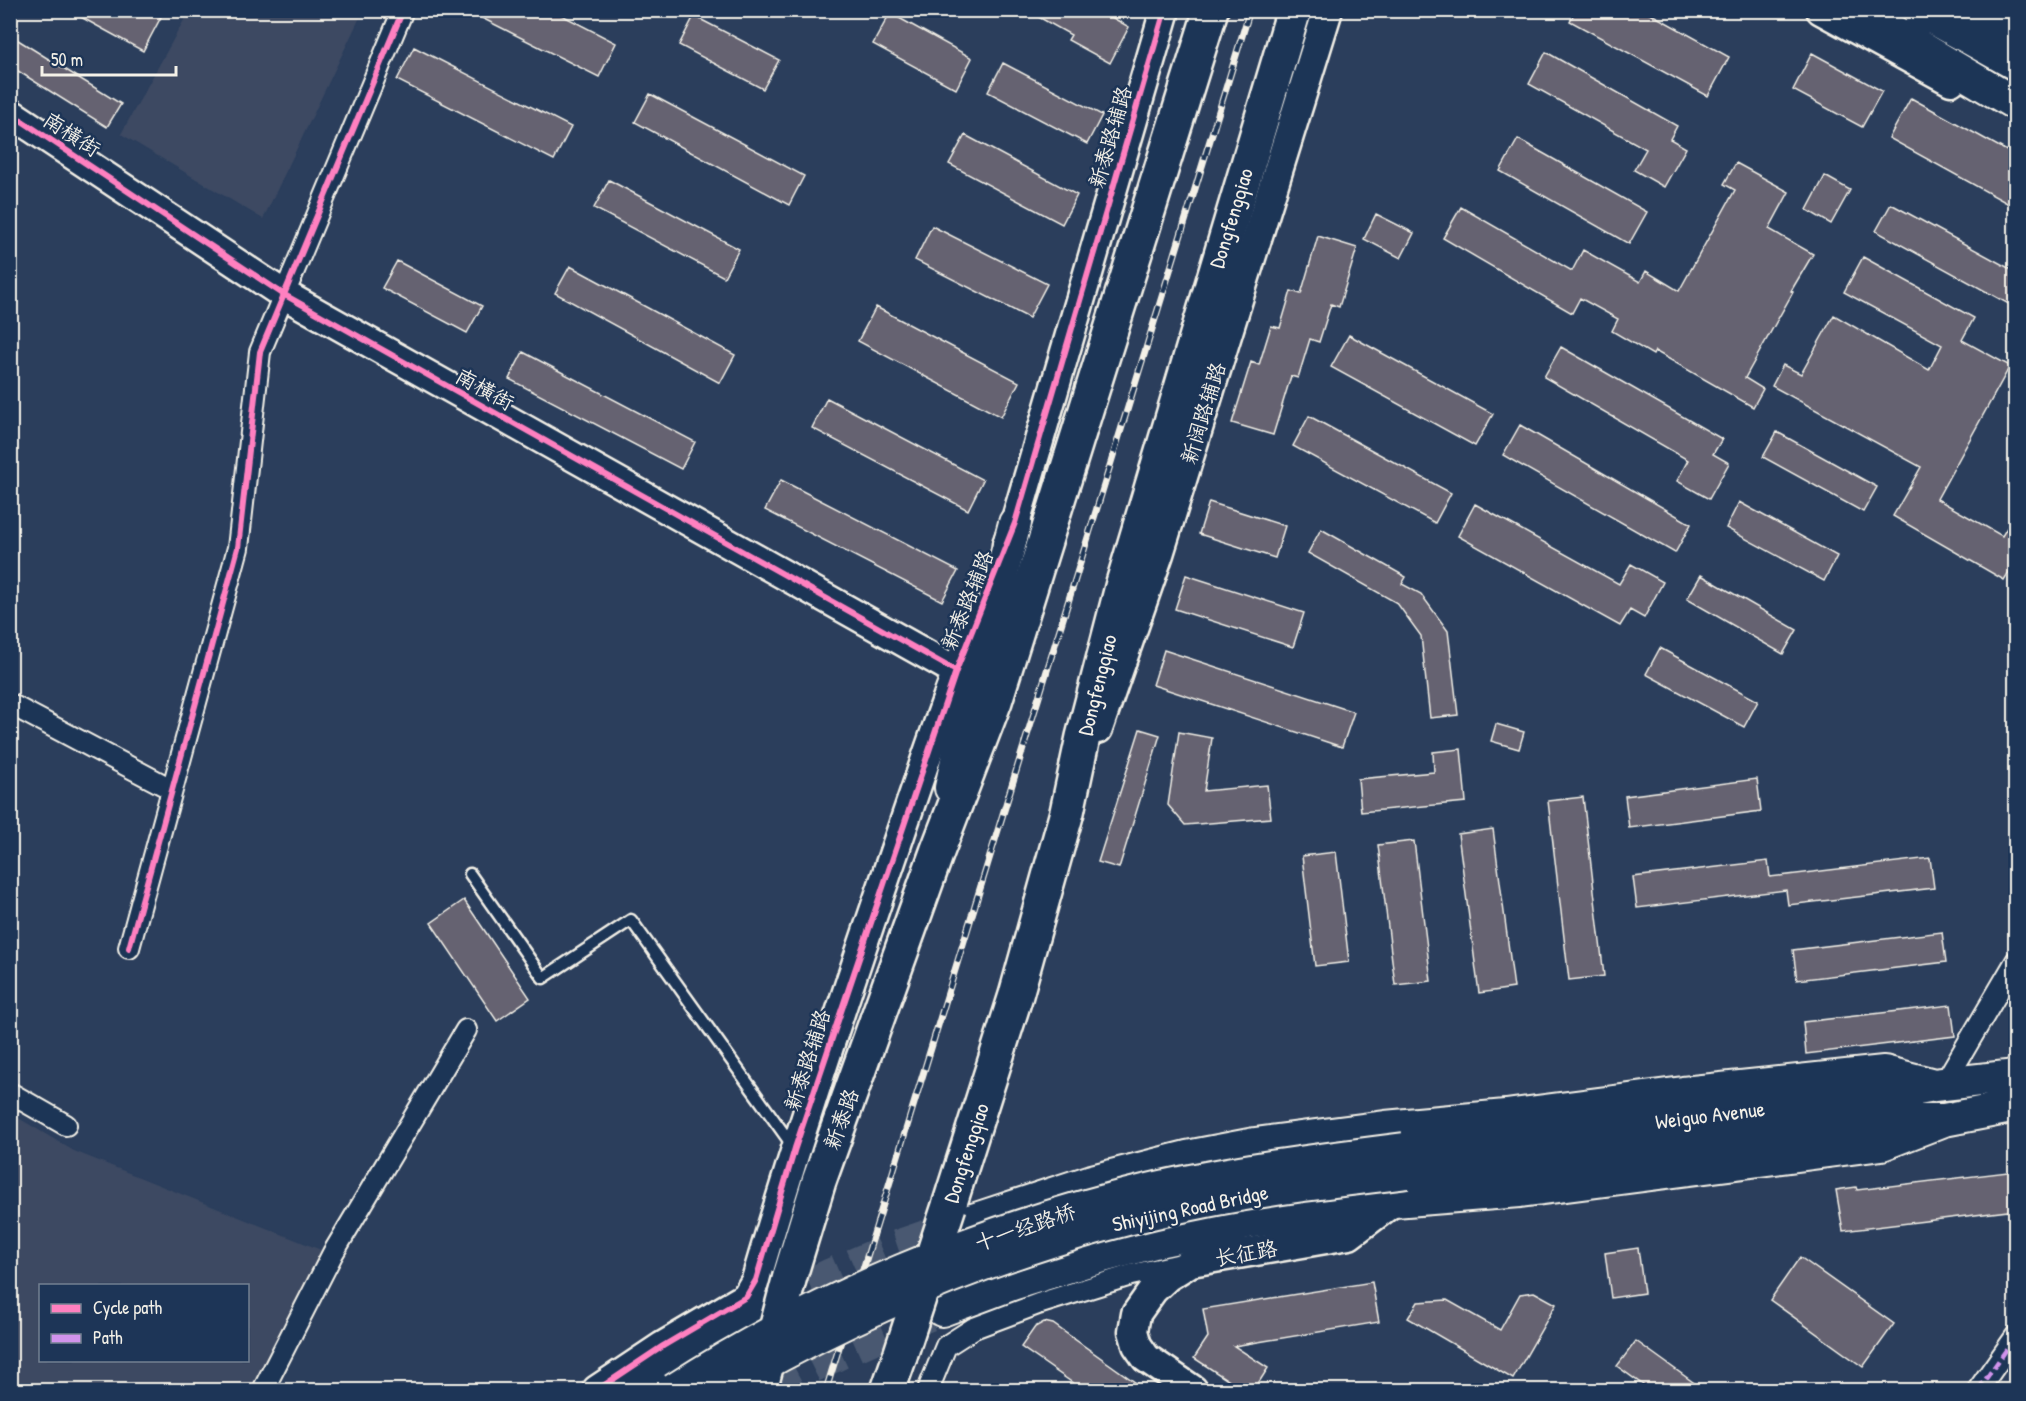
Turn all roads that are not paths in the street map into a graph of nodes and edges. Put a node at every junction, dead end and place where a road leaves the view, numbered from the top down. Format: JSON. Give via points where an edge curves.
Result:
{"nodes":[{"id":1,"x":404,"y":10,"type":"edge"},
{"id":2,"x":1165,"y":10,"type":"edge"},
{"id":3,"x":1211,"y":10,"type":"edge"},
{"id":4,"x":1294,"y":10,"type":"edge"},
{"id":5,"x":1328,"y":10,"type":"edge"},
{"id":6,"x":1821,"y":10,"type":"edge"},
{"id":7,"x":1919,"y":10,"type":"edge"},
{"id":8,"x":1972,"y":10,"type":"edge"},
{"id":9,"x":1994,"y":10,"type":"edge"},
{"id":10,"x":1864,"y":13,"type":"edge"},
{"id":11,"x":2016,"y":26,"type":"edge"},
{"id":12,"x":2016,"y":32,"type":"edge"},
{"id":13,"x":2016,"y":64,"type":"edge"},
{"id":14,"x":2016,"y":104,"type":"edge"},
{"id":15,"x":2016,"y":110,"type":"edge"},
{"id":16,"x":10,"y":113,"type":"edge"},
{"id":17,"x":283,"y":294,"type":"junction"},
{"id":18,"x":1015,"y":524,"type":"junction"},
{"id":19,"x":956,"y":671,"type":"junction"},
{"id":20,"x":10,"y":704,"type":"edge"},
{"id":21,"x":171,"y":789,"type":"junction"},
{"id":22,"x":1067,"y":812,"type":"junction"},
{"id":23,"x":937,"y":852,"type":"junction"},
{"id":24,"x":470,"y":874,"type":"dead end"},
{"id":25,"x":129,"y":948,"type":"dead end"},
{"id":26,"x":2016,"y":961,"type":"edge"},
{"id":27,"x":466,"y":1030,"type":"dead end"},
{"id":28,"x":2016,"y":1067,"type":"edge"},
{"id":29,"x":2001,"y":1077,"type":"edge"},
{"id":30,"x":1939,"y":1084,"type":"junction"},
{"id":31,"x":10,"y":1093,"type":"edge"},
{"id":32,"x":2016,"y":1106,"type":"edge"},
{"id":33,"x":1887,"y":1107,"type":"junction"},
{"id":34,"x":1978,"y":1114,"type":"junction"},
{"id":35,"x":1944,"y":1120,"type":"junction"},
{"id":36,"x":2016,"y":1121,"type":"edge"},
{"id":37,"x":66,"y":1125,"type":"dead end"},
{"id":38,"x":795,"y":1148,"type":"junction"},
{"id":39,"x":1399,"y":1149,"type":"junction"},
{"id":40,"x":1394,"y":1201,"type":"junction"},
{"id":41,"x":960,"y":1214,"type":"junction"},
{"id":42,"x":1191,"y":1262,"type":"junction"},
{"id":43,"x":754,"y":1302,"type":"junction"},
{"id":44,"x":942,"y":1310,"type":"tunnel mouth"},
{"id":45,"x":2016,"y":1336,"type":"edge"},
{"id":46,"x":263,"y":1390,"type":"edge"},
{"id":47,"x":597,"y":1390,"type":"edge"},
{"id":48,"x":624,"y":1390,"type":"edge"},
{"id":49,"x":674,"y":1390,"type":"edge"},
{"id":50,"x":718,"y":1390,"type":"edge"},
{"id":51,"x":760,"y":1390,"type":"edge"},
{"id":52,"x":888,"y":1390,"type":"edge"},
{"id":53,"x":928,"y":1390,"type":"edge"},
{"id":54,"x":1193,"y":1390,"type":"edge"},
{"id":55,"x":1978,"y":1390,"type":"edge"}],
"edges":[{"from":1,"to":17,"type":"street"},
{"from":2,"to":18,"type":"street","name":"新泰路辅路"},
{"from":3,"to":23,"type":"highway","via":[[995,701]]},
{"from":4,"to":22,"type":"highway","name":"Dongfengqiao","via":[[1123,583]]},
{"from":5,"to":22,"type":"street","name":"新阔路辅路","via":[[1159,554]]},
{"from":6,"to":15,"type":"street","via":[[1920,66]]},
{"from":7,"to":13,"type":"main road"},
{"from":8,"to":12,"type":"street"},
{"from":9,"to":11,"type":"street"},
{"from":10,"to":14,"type":"main road"},
{"from":16,"to":17,"type":"street","name":"南横街"},
{"from":17,"to":19,"type":"street","name":"南横街"},
{"from":17,"to":21,"type":"street","via":[[260,352],[238,548]]},
{"from":18,"to":19,"type":"street","name":"新泰路辅路"},
{"from":18,"to":23,"type":"main road","via":[[978,663]]},
{"from":19,"to":38,"type":"street","name":"新泰路辅路"},
{"from":20,"to":21,"type":"street"},
{"from":21,"to":25,"type":"street"},
{"from":22,"to":41,"type":"highway","name":"Dongfengqiao"},
{"from":23,"to":51,"type":"highway","name":"新泰路","bridge":true,"via":[[819,1181]]},
{"from":24,"to":38,"type":"lane","via":[[543,978],[631,920]]},
{"from":26,"to":30,"type":"street"},
{"from":27,"to":46,"type":"street","via":[[333,1253]]},
{"from":28,"to":29,"type":"street"},
{"from":29,"to":30,"type":"main road","name":"Weiguo Avenue"},
{"from":30,"to":33,"type":"main road","name":"Weiguo Avenue"},
{"from":30,"to":39,"type":"main road","via":[[1884,1072],[1683,1093],[1506,1116]]},
{"from":31,"to":37,"type":"street"},
{"from":32,"to":34,"type":"main road","name":"Weiguo Avenue"},
{"from":33,"to":35,"type":"main road","name":"Weiguo Avenue"},
{"from":33,"to":39,"type":"main road","name":"Weiguo Avenue"},
{"from":34,"to":35,"type":"main road","name":"Weiguo Avenue"},
{"from":34,"to":36,"type":"street"},
{"from":35,"to":40,"type":"main road","via":[[1882,1144],[1520,1191]]},
{"from":38,"to":43,"type":"street","name":"新泰路辅路","via":[[756,1280]]},
{"from":39,"to":40,"type":"street"},
{"from":39,"to":41,"type":"main road","via":[[1255,1144],[1187,1157]]},
{"from":39,"to":49,"type":"main road","name":"十一经路桥","bridge":true,"via":[[1202,1179],[1032,1223],[875,1283],[754,1343]]},
{"from":39,"to":50,"type":"main road","name":"Shiyijing Road Bridge","bridge":true,"via":[[1294,1186],[1153,1213],[958,1274],[804,1343]]},
{"from":40,"to":42,"type":"street","name":"长征路","via":[[1349,1235]]},
{"from":40,"to":44,"type":"main road","via":[[1248,1222],[1158,1241],[1012,1284]]},
{"from":41,"to":52,"type":"highway","name":"Dongfengqiao","bridge":true},
{"from":42,"to":53,"type":"street","via":[[1100,1285],[974,1328],[946,1346]]},
{"from":42,"to":54,"type":"street","name":"长征路","via":[[1153,1290],[1136,1314],[1133,1331],[1146,1358]]},
{"from":43,"to":47,"type":"street","via":[[663,1346]]},
{"from":43,"to":48,"type":"main road"},
{"from":45,"to":55,"type":"street"}]}
